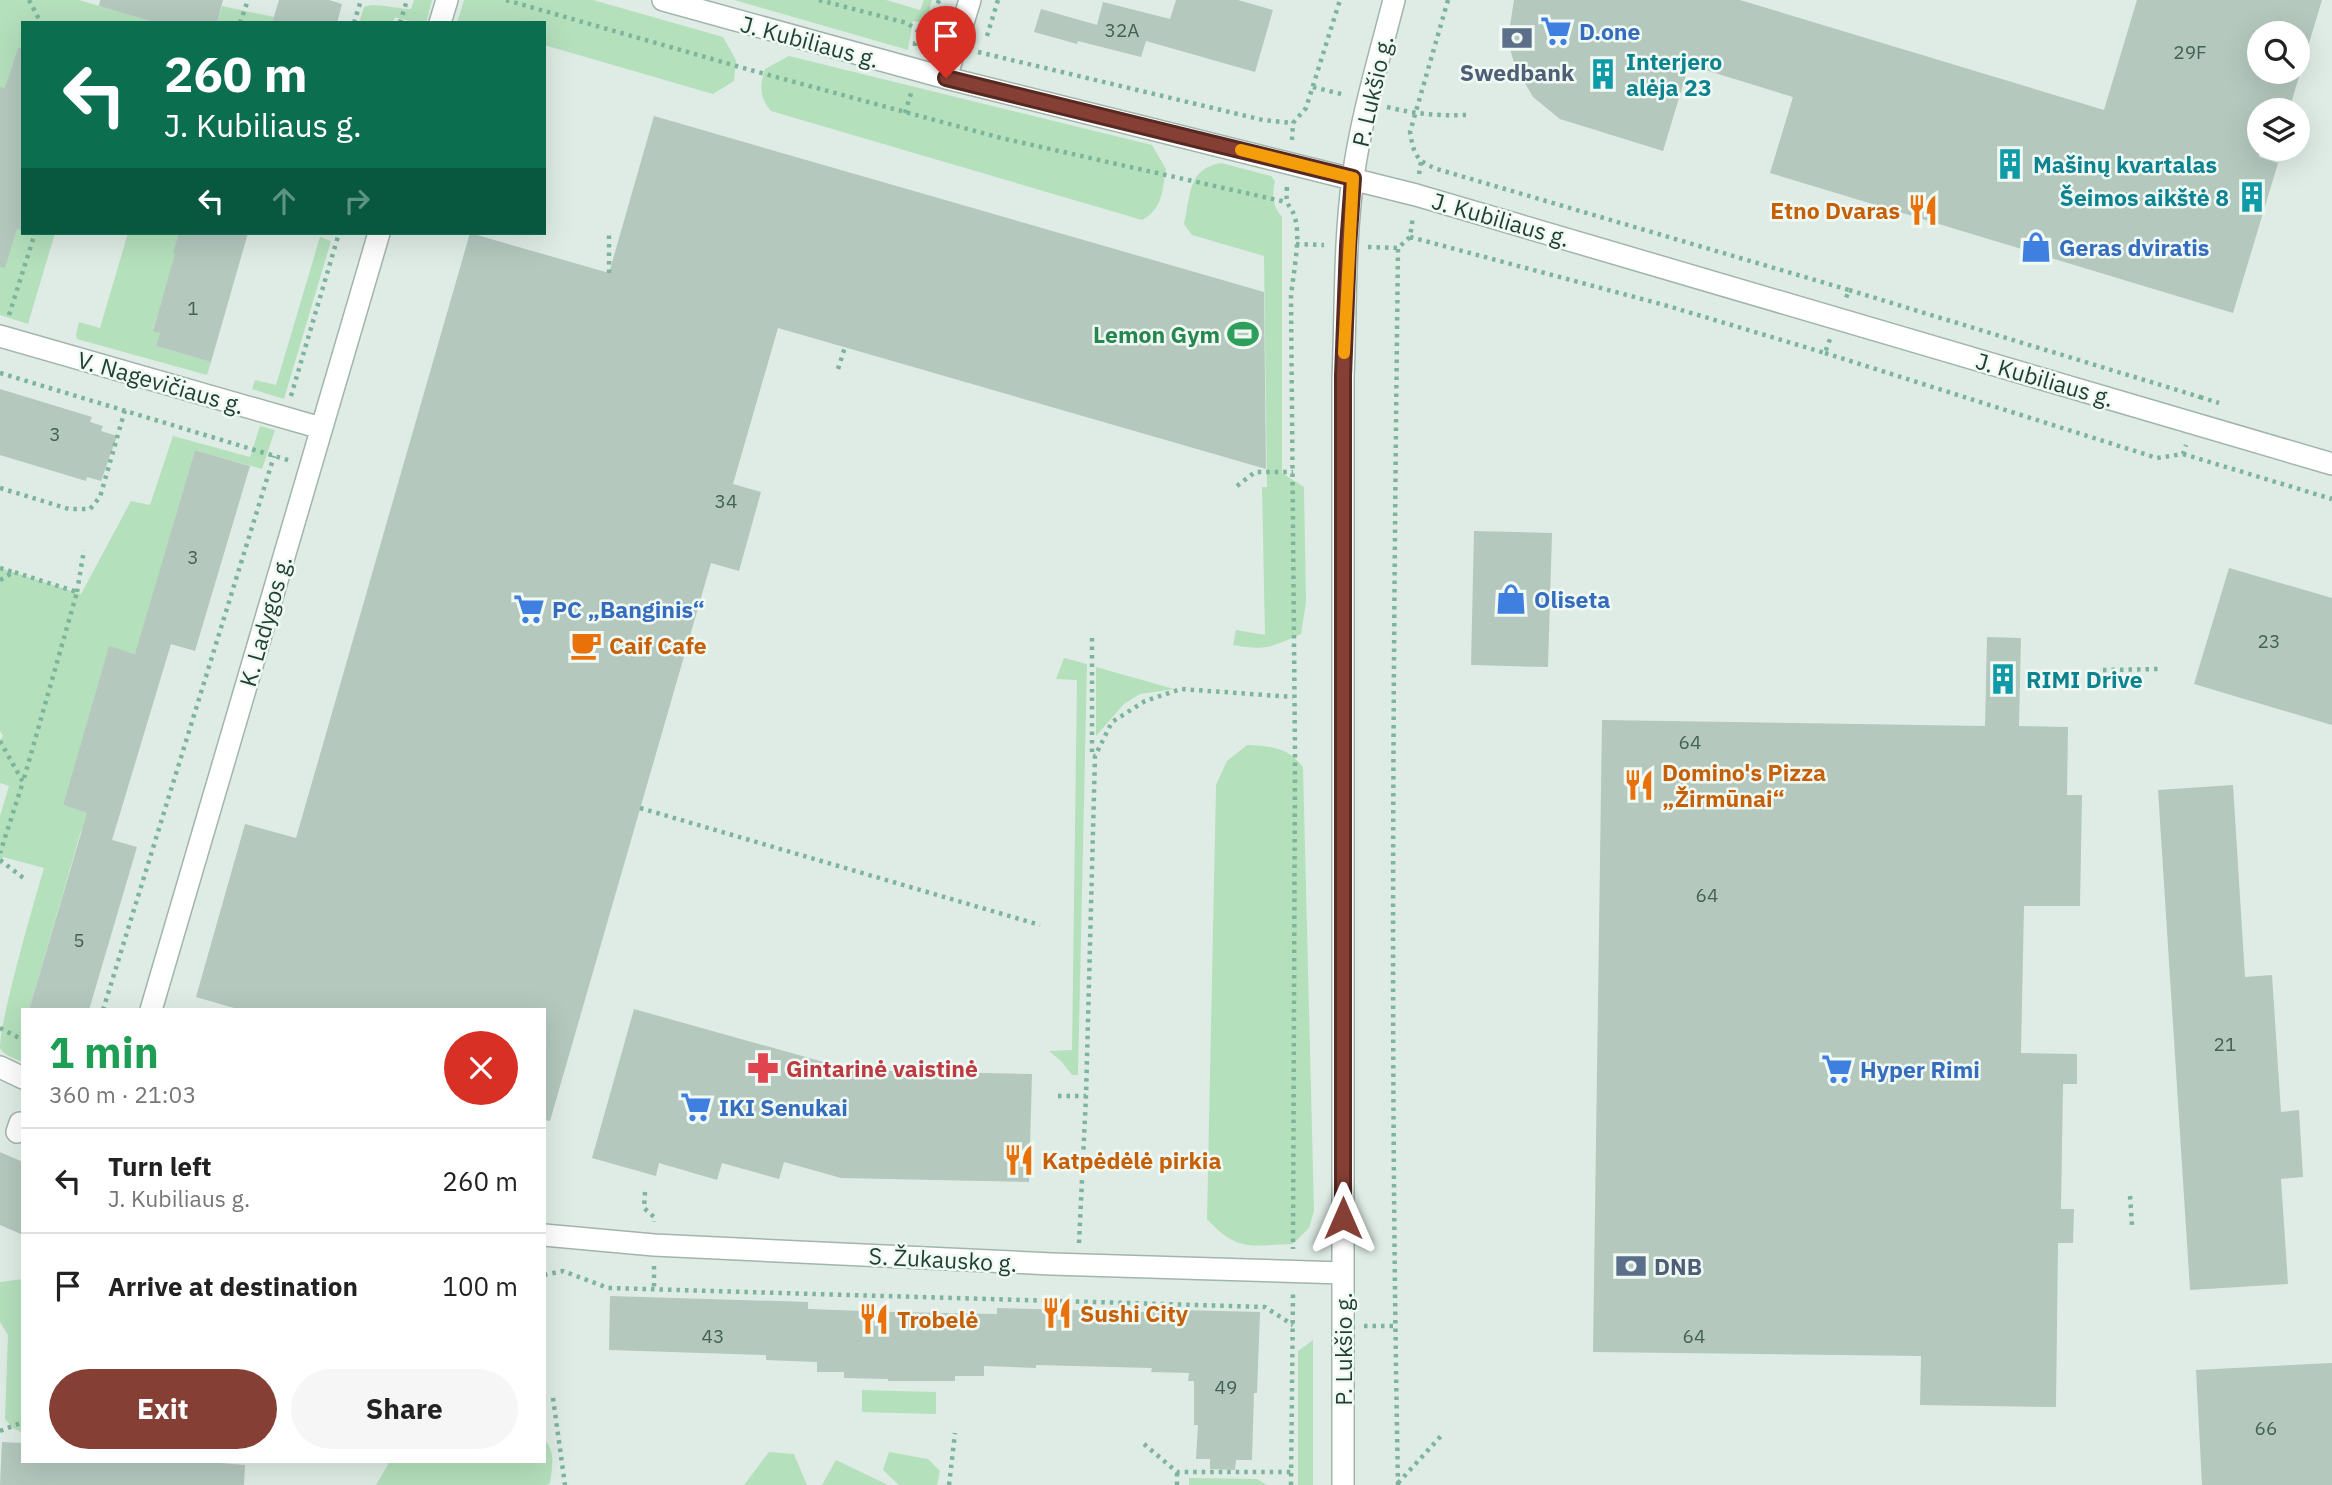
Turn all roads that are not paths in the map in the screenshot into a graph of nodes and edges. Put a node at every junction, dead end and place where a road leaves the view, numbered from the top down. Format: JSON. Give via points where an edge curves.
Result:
{"nodes":[{"id":1,"x":447,"y":0,"type":"edge"},
{"id":2,"x":663,"y":0,"type":"edge"},
{"id":3,"x":970,"y":0,"type":"edge"},
{"id":4,"x":1394,"y":0,"type":"edge"},
{"id":5,"x":441,"y":21,"type":"edge"},
{"id":6,"x":946,"y":78,"type":"junction"},
{"id":7,"x":1353,"y":178,"type":"junction"},
{"id":8,"x":378,"y":235,"type":"edge"},
{"id":9,"x":3,"y":329,"type":"edge"},
{"id":10,"x":321,"y":428,"type":"junction"},
{"id":11,"x":2332,"y":464,"type":"edge"},
{"id":12,"x":152,"y":1008,"type":"edge"},
{"id":13,"x":0,"y":1067,"type":"edge"},
{"id":14,"x":21,"y":1077,"type":"edge"},
{"id":15,"x":546,"y":1235,"type":"edge"},
{"id":16,"x":1343,"y":1273,"type":"junction"},
{"id":17,"x":1343,"y":1485,"type":"edge"}],
"edges":[{"from":1,"to":5,"type":"street"},
{"from":2,"to":6,"type":"street","name":"J. Kubiliaus g."},
{"from":3,"to":6,"type":"street"},
{"from":4,"to":7,"type":"street","name":"P. Lukšio g."},
{"from":6,"to":7,"type":"street","name":"J. Kubiliaus g."},
{"from":7,"to":11,"type":"street","name":"J. Kubiliaus g."},
{"from":7,"to":16,"type":"street","name":"P. Lukšio g.","via":[[1343,376]]},
{"from":8,"to":10,"type":"street","name":"K. Ladygos g."},
{"from":9,"to":10,"type":"street","name":"V. Nagevičiaus g."},
{"from":10,"to":12,"type":"street","name":"K. Ladygos g."},
{"from":13,"to":14,"type":"street"},
{"from":15,"to":16,"type":"street","name":"S. Žukausko g.","via":[[654,1245]]},
{"from":16,"to":17,"type":"street","name":"P. Lukšio g."}]}
